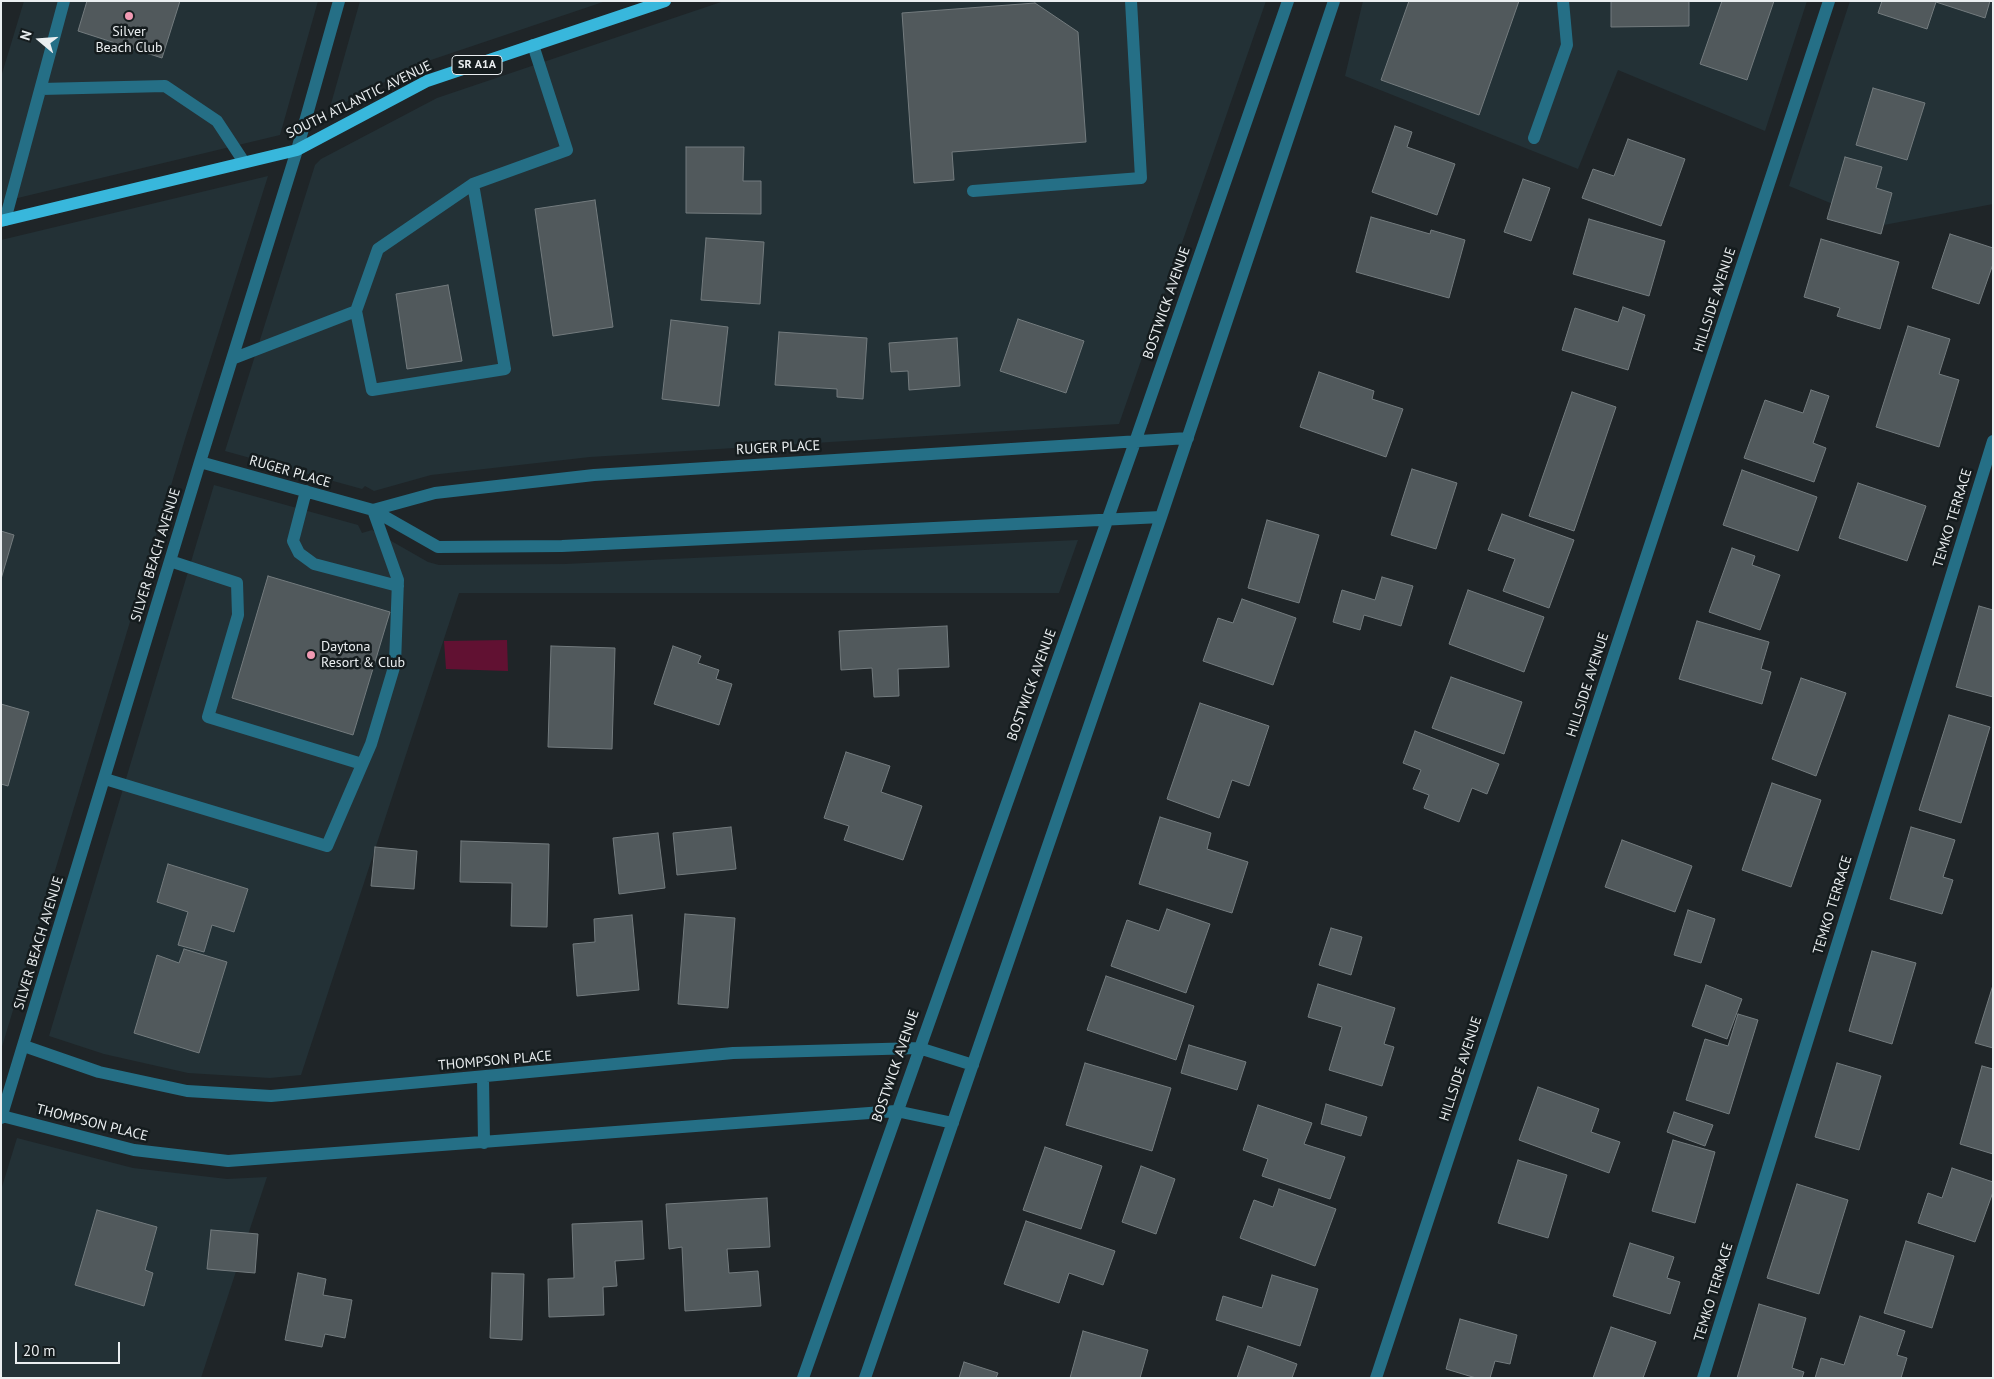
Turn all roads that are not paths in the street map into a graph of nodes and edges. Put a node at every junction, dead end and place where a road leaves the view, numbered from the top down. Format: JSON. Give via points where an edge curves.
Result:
{"nodes":[{"id":1,"x":64,"y":1,"type":"edge"},
{"id":2,"x":339,"y":1,"type":"edge"},
{"id":3,"x":665,"y":1,"type":"edge"},
{"id":4,"x":1131,"y":1,"type":"edge"},
{"id":5,"x":1288,"y":1,"type":"edge"},
{"id":6,"x":1334,"y":1,"type":"edge"},
{"id":7,"x":1564,"y":1,"type":"edge"},
{"id":8,"x":1829,"y":1,"type":"edge"},
{"id":9,"x":533,"y":46,"type":"junction"},
{"id":10,"x":41,"y":89,"type":"junction"},
{"id":11,"x":1534,"y":138,"type":"dead end"},
{"id":12,"x":298,"y":150,"type":"junction"},
{"id":13,"x":244,"y":162,"type":"junction"},
{"id":14,"x":473,"y":184,"type":"junction"},
{"id":15,"x":973,"y":192,"type":"dead end"},
{"id":16,"x":3,"y":220,"type":"edge"},
{"id":17,"x":356,"y":311,"type":"junction"},
{"id":18,"x":232,"y":359,"type":"junction"},
{"id":19,"x":1188,"y":438,"type":"junction"},
{"id":20,"x":1993,"y":441,"type":"edge"},
{"id":21,"x":1135,"y":442,"type":"junction"},
{"id":22,"x":200,"y":462,"type":"junction"},
{"id":23,"x":306,"y":492,"type":"junction"},
{"id":24,"x":372,"y":510,"type":"junction"},
{"id":25,"x":1161,"y":517,"type":"junction"},
{"id":26,"x":1106,"y":521,"type":"junction"},
{"id":27,"x":170,"y":561,"type":"junction"},
{"id":28,"x":398,"y":586,"type":"junction"},
{"id":29,"x":362,"y":764,"type":"junction"},
{"id":30,"x":105,"y":779,"type":"junction"},
{"id":31,"x":24,"y":1046,"type":"junction"},
{"id":32,"x":919,"y":1048,"type":"junction"},
{"id":33,"x":973,"y":1065,"type":"junction"},
{"id":34,"x":483,"y":1077,"type":"junction"},
{"id":35,"x":896,"y":1111,"type":"junction"},
{"id":36,"x":2,"y":1117,"type":"edge"},
{"id":37,"x":953,"y":1124,"type":"junction"},
{"id":38,"x":484,"y":1143,"type":"junction"},
{"id":39,"x":803,"y":1378,"type":"edge"},
{"id":40,"x":865,"y":1378,"type":"edge"},
{"id":41,"x":1376,"y":1378,"type":"edge"},
{"id":42,"x":1703,"y":1378,"type":"edge"}],
"edges":[{"from":1,"to":10,"type":"street"},
{"from":2,"to":12,"type":"street","name":"SILVER BEACH AVENUE"},
{"from":3,"to":9,"type":"main road","name":"SOUTH ATLANTIC AVENUE","number":"SR A1A"},
{"from":4,"to":15,"type":"street","via":[[1142,178]]},
{"from":5,"to":21,"type":"street","name":"BOSTWICK AVENUE"},
{"from":6,"to":19,"type":"street"},
{"from":7,"to":11,"type":"street","via":[[1567,45]]},
{"from":8,"to":41,"type":"street","name":"HILLSIDE AVENUE"},
{"from":9,"to":12,"type":"main road","name":"SOUTH ATLANTIC AVENUE","number":"SR A1A","via":[[427,81]]},
{"from":9,"to":14,"type":"street","via":[[567,150]]},
{"from":10,"to":13,"type":"street","via":[[165,86],[217,122]]},
{"from":10,"to":16,"type":"street"},
{"from":12,"to":13,"type":"main road","name":"SOUTH ATLANTIC AVENUE","number":"SR A1A"},
{"from":12,"to":18,"type":"street","name":"SILVER BEACH AVENUE"},
{"from":13,"to":16,"type":"main road","name":"SOUTH ATLANTIC AVENUE","number":"SR A1A"},
{"from":14,"to":17,"type":"street","via":[[378,249]]},
{"from":14,"to":17,"type":"street","via":[[504,369],[372,390]]},
{"from":17,"to":18,"type":"street"},
{"from":18,"to":22,"type":"street","name":"SILVER BEACH AVENUE"},
{"from":19,"to":21,"type":"street","name":"RUGER PLACE"},
{"from":19,"to":25,"type":"street"},
{"from":20,"to":42,"type":"street","name":"TEMKO TERRACE"},
{"from":21,"to":24,"type":"street","name":"RUGER PLACE","via":[[594,475],[435,493]]},
{"from":21,"to":26,"type":"street","name":"BOSTWICK AVENUE"},
{"from":22,"to":23,"type":"street","name":"RUGER PLACE"},
{"from":22,"to":27,"type":"street","name":"SILVER BEACH AVENUE"},
{"from":23,"to":24,"type":"street","name":"RUGER PLACE"},
{"from":23,"to":28,"type":"street","via":[[293,541],[299,553],[314,564]]},
{"from":24,"to":26,"type":"street","name":"RUGER PLACE","via":[[438,547],[572,545]]},
{"from":24,"to":28,"type":"street"},
{"from":25,"to":26,"type":"street","name":"RUGER PLACE"},
{"from":25,"to":33,"type":"street"},
{"from":26,"to":32,"type":"street","name":"BOSTWICK AVENUE"},
{"from":27,"to":29,"type":"street","via":[[236,584],[238,615],[208,717]]},
{"from":27,"to":30,"type":"street","name":"SILVER BEACH AVENUE"},
{"from":28,"to":29,"type":"street","via":[[395,664]]},
{"from":29,"to":30,"type":"street","via":[[326,846]]},
{"from":30,"to":31,"type":"street","name":"SILVER BEACH AVENUE"},
{"from":31,"to":34,"type":"street","name":"THOMPSON PLACE","via":[[99,1072],[187,1092],[271,1096]]},
{"from":31,"to":36,"type":"street","name":"SILVER BEACH AVENUE"},
{"from":32,"to":33,"type":"street","name":"THOMPSON PLACE"},
{"from":32,"to":34,"type":"street","name":"THOMPSON PLACE","via":[[733,1053]]},
{"from":32,"to":35,"type":"street","name":"BOSTWICK AVENUE"},
{"from":33,"to":37,"type":"street"},
{"from":34,"to":38,"type":"street"},
{"from":35,"to":37,"type":"street","name":"THOMPSON PLACE"},
{"from":35,"to":38,"type":"street","name":"THOMPSON PLACE"},
{"from":35,"to":39,"type":"street","name":"BOSTWICK AVENUE"},
{"from":36,"to":38,"type":"street","name":"THOMPSON PLACE","via":[[134,1150],[228,1162]]},
{"from":37,"to":40,"type":"street"}]}
